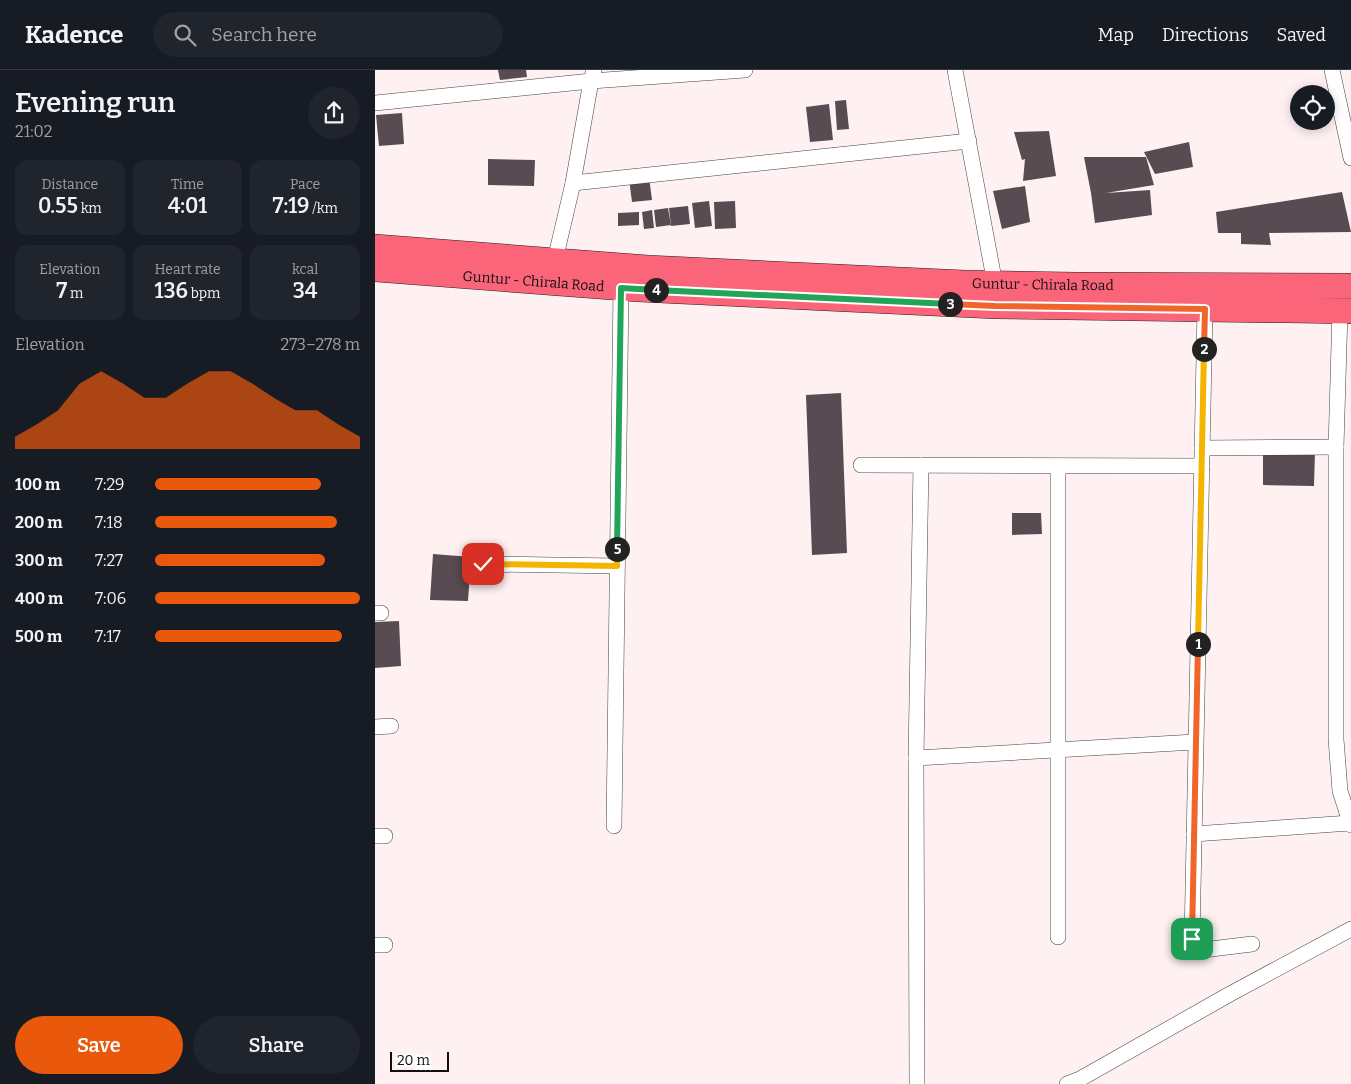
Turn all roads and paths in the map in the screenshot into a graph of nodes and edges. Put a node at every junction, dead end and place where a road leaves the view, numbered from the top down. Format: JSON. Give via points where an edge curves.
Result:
{"nodes":[{"id":1,"x":745,"y":70,"type":"edge"},
{"id":2,"x":955,"y":70,"type":"edge"},
{"id":3,"x":1332,"y":70,"type":"edge"},
{"id":4,"x":593,"y":75,"type":"edge"},
{"id":5,"x":375,"y":103,"type":"edge"},
{"id":6,"x":969,"y":141,"type":"junction"},
{"id":7,"x":1351,"y":158,"type":"edge"},
{"id":8,"x":573,"y":183,"type":"junction"},
{"id":9,"x":375,"y":247,"type":"edge"},
{"id":10,"x":555,"y":260,"type":"junction"},
{"id":11,"x":375,"y":269,"type":"edge"},
{"id":12,"x":995,"y":284,"type":"junction"},
{"id":13,"x":1351,"y":286,"type":"edge"},
{"id":14,"x":621,"y":288,"type":"junction"},
{"id":15,"x":1205,"y":309,"type":"junction"},
{"id":16,"x":1345,"y":311,"type":"edge"},
{"id":17,"x":1336,"y":447,"type":"junction"},
{"id":18,"x":1202,"y":448,"type":"junction"},
{"id":19,"x":861,"y":464,"type":"dead end"},
{"id":20,"x":921,"y":465,"type":"junction"},
{"id":21,"x":1057,"y":466,"type":"junction"},
{"id":22,"x":1202,"y":466,"type":"junction"},
{"id":23,"x":483,"y":564,"type":"dead end"},
{"id":24,"x":617,"y":566,"type":"junction"},
{"id":25,"x":391,"y":726,"type":"dead end"},
{"id":26,"x":375,"y":727,"type":"edge"},
{"id":27,"x":1195,"y":742,"type":"junction"},
{"id":28,"x":1058,"y":750,"type":"junction"},
{"id":29,"x":917,"y":758,"type":"junction"},
{"id":30,"x":1351,"y":824,"type":"edge"},
{"id":31,"x":614,"y":826,"type":"dead end"},
{"id":32,"x":1194,"y":834,"type":"junction"},
{"id":33,"x":1351,"y":929,"type":"edge"},
{"id":34,"x":1058,"y":937,"type":"dead end"},
{"id":35,"x":1252,"y":944,"type":"dead end"},
{"id":36,"x":1076,"y":1082,"type":"edge"},
{"id":37,"x":917,"y":1084,"type":"edge"}],
"edges":[{"from":1,"to":4,"type":"street"},
{"from":2,"to":6,"type":"street"},
{"from":3,"to":7,"type":"street"},
{"from":4,"to":5,"type":"street"},
{"from":4,"to":8,"type":"street"},
{"from":6,"to":8,"type":"street"},
{"from":6,"to":12,"type":"street"},
{"from":8,"to":10,"type":"street"},
{"from":9,"to":10,"type":"main road","name":"Guntur - Chirala Road"},
{"from":10,"to":12,"type":"main road","name":"Guntur - Chirala Road","via":[[648,268]]},
{"from":11,"to":14,"type":"main road","name":"Guntur - Chirala Road"},
{"from":12,"to":13,"type":"main road","name":"Guntur - Chirala Road"},
{"from":14,"to":15,"type":"main road","name":"Guntur - Chirala Road","via":[[995,306]]},
{"from":14,"to":24,"type":"street"},
{"from":15,"to":16,"type":"main road","name":"Guntur - Chirala Road"},
{"from":15,"to":18,"type":"street"},
{"from":16,"to":17,"type":"street"},
{"from":17,"to":18,"type":"street"},
{"from":17,"to":30,"type":"street","via":[[1336,739],[1340,791]]},
{"from":18,"to":22,"type":"street"},
{"from":19,"to":20,"type":"street"},
{"from":20,"to":21,"type":"street"},
{"from":20,"to":29,"type":"street"},
{"from":21,"to":22,"type":"street"},
{"from":21,"to":28,"type":"street"},
{"from":22,"to":27,"type":"street"},
{"from":23,"to":24,"type":"street"},
{"from":24,"to":31,"type":"street"},
{"from":25,"to":26,"type":"street"},
{"from":27,"to":28,"type":"street"},
{"from":27,"to":32,"type":"street"},
{"from":28,"to":29,"type":"street"},
{"from":28,"to":34,"type":"street"},
{"from":29,"to":37,"type":"street"},
{"from":30,"to":32,"type":"street"},
{"from":32,"to":35,"type":"street","via":[[1193,945],[1196,950],[1203,950]]},
{"from":33,"to":36,"type":"street"}]}
